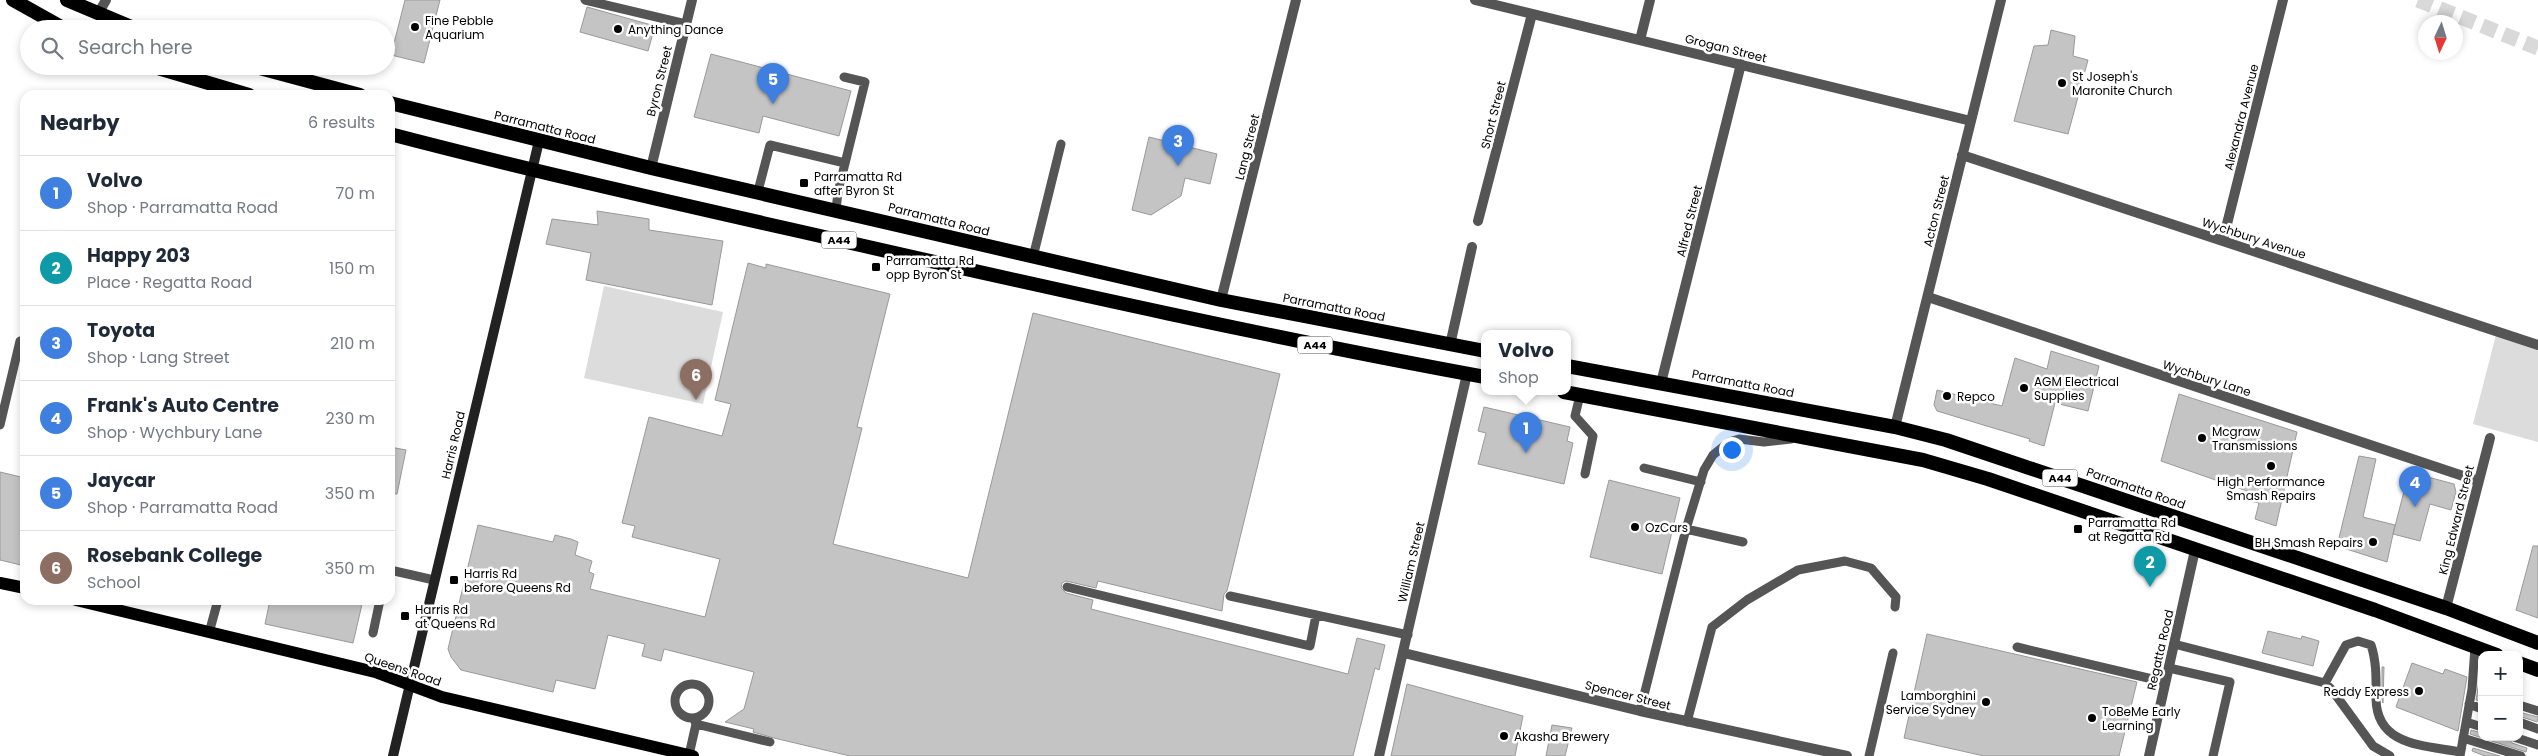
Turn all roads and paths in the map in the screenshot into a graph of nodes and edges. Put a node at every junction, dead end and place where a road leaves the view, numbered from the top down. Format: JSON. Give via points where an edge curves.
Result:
{"nodes":[{"id":1,"x":12,"y":0,"type":"edge"},
{"id":2,"x":67,"y":0,"type":"edge"},
{"id":3,"x":106,"y":0,"type":"edge"},
{"id":4,"x":585,"y":0,"type":"edge"},
{"id":5,"x":692,"y":0,"type":"edge"},
{"id":6,"x":1296,"y":0,"type":"edge"},
{"id":7,"x":1475,"y":0,"type":"edge"},
{"id":8,"x":1650,"y":0,"type":"edge"},
{"id":9,"x":2001,"y":0,"type":"edge"},
{"id":10,"x":2283,"y":0,"type":"edge"},
{"id":11,"x":98,"y":14,"type":"junction"},
{"id":12,"x":1532,"y":14,"type":"junction"},
{"id":13,"x":49,"y":20,"type":"edge"},
{"id":14,"x":113,"y":20,"type":"edge"},
{"id":15,"x":686,"y":24,"type":"junction"},
{"id":16,"x":1640,"y":40,"type":"junction"},
{"id":17,"x":1741,"y":64,"type":"junction"},
{"id":18,"x":182,"y":75,"type":"edge"},
{"id":19,"x":286,"y":75,"type":"edge"},
{"id":20,"x":844,"y":77,"type":"dead end"},
{"id":21,"x":232,"y":90,"type":"edge"},
{"id":22,"x":341,"y":90,"type":"edge"},
{"id":23,"x":395,"y":104,"type":"edge"},
{"id":24,"x":1971,"y":120,"type":"junction"},
{"id":25,"x":395,"y":135,"type":"edge"},
{"id":26,"x":540,"y":141,"type":"junction"},
{"id":27,"x":1061,"y":144,"type":"dead end"},
{"id":28,"x":1962,"y":155,"type":"junction"},
{"id":29,"x":845,"y":163,"type":"junction"},
{"id":30,"x":651,"y":168,"type":"junction"},
{"id":31,"x":532,"y":171,"type":"junction"},
{"id":32,"x":758,"y":191,"type":"junction"},
{"id":33,"x":836,"y":210,"type":"junction"},
{"id":34,"x":1478,"y":221,"type":"dead end"},
{"id":35,"x":2223,"y":240,"type":"junction"},
{"id":36,"x":1472,"y":247,"type":"dead end"},
{"id":37,"x":1033,"y":257,"type":"junction"},
{"id":38,"x":1928,"y":297,"type":"junction"},
{"id":39,"x":1221,"y":300,"type":"junction"},
{"id":40,"x":20,"y":340,"type":"dead end"},
{"id":41,"x":1450,"y":345,"type":"junction"},
{"id":42,"x":2538,"y":345,"type":"edge"},
{"id":43,"x":1481,"y":350,"type":"edge"},
{"id":44,"x":1571,"y":367,"type":"edge"},
{"id":45,"x":1467,"y":374,"type":"junction"},
{"id":46,"x":1481,"y":376,"type":"edge"},
{"id":47,"x":1661,"y":383,"type":"junction"},
{"id":48,"x":1571,"y":393,"type":"edge"},
{"id":49,"x":1580,"y":395,"type":"junction"},
{"id":50,"x":0,"y":425,"type":"edge"},
{"id":51,"x":1895,"y":427,"type":"junction"},
{"id":52,"x":1808,"y":436,"type":"junction"},
{"id":53,"x":2490,"y":438,"type":"dead end"},
{"id":54,"x":1644,"y":468,"type":"dead end"},
{"id":55,"x":1585,"y":474,"type":"dead end"},
{"id":56,"x":2478,"y":481,"type":"junction"},
{"id":57,"x":1701,"y":482,"type":"junction"},
{"id":58,"x":1686,"y":529,"type":"junction"},
{"id":59,"x":1743,"y":542,"type":"dead end"},
{"id":60,"x":2195,"y":550,"type":"junction"},
{"id":61,"x":395,"y":571,"type":"edge"},
{"id":62,"x":434,"y":580,"type":"junction"},
{"id":63,"x":0,"y":583,"type":"edge"},
{"id":64,"x":20,"y":587,"type":"edge"},
{"id":65,"x":1067,"y":587,"type":"dead end"},
{"id":66,"x":1230,"y":596,"type":"dead end"},
{"id":67,"x":96,"y":605,"type":"edge"},
{"id":68,"x":217,"y":605,"type":"edge"},
{"id":69,"x":379,"y":605,"type":"edge"},
{"id":70,"x":1895,"y":607,"type":"dead end"},
{"id":71,"x":2446,"y":608,"type":"junction"},
{"id":72,"x":1316,"y":615,"type":"junction"},
{"id":73,"x":209,"y":633,"type":"junction"},
{"id":74,"x":373,"y":633,"type":"dead end"},
{"id":75,"x":1408,"y":634,"type":"junction"},
{"id":76,"x":2538,"y":643,"type":"edge"},
{"id":77,"x":2174,"y":644,"type":"junction"},
{"id":78,"x":2017,"y":647,"type":"dead end"},
{"id":79,"x":2475,"y":647,"type":"junction"},
{"id":80,"x":2486,"y":651,"type":"edge"},
{"id":81,"x":1404,"y":653,"type":"junction"},
{"id":82,"x":1893,"y":653,"type":"dead end"},
{"id":83,"x":2523,"y":664,"type":"edge"},
{"id":84,"x":2168,"y":668,"type":"junction"},
{"id":85,"x":2538,"y":670,"type":"edge"},
{"id":86,"x":2165,"y":682,"type":"junction"},
{"id":87,"x":2325,"y":683,"type":"junction"},
{"id":88,"x":409,"y":686,"type":"junction"},
{"id":89,"x":2472,"y":689,"type":"junction"},
{"id":90,"x":2478,"y":691,"type":"edge"},
{"id":91,"x":2469,"y":704,"type":"junction"},
{"id":92,"x":2523,"y":706,"type":"edge"},
{"id":93,"x":2478,"y":707,"type":"edge"},
{"id":94,"x":1640,"y":711,"type":"junction"},
{"id":95,"x":2538,"y":711,"type":"edge"},
{"id":96,"x":1687,"y":722,"type":"junction"},
{"id":97,"x":2466,"y":722,"type":"junction"},
{"id":98,"x":2523,"y":723,"type":"edge"},
{"id":99,"x":2478,"y":726,"type":"edge"},
{"id":100,"x":2538,"y":729,"type":"edge"},
{"id":101,"x":2463,"y":738,"type":"junction"},
{"id":102,"x":2523,"y":740,"type":"edge"},
{"id":103,"x":770,"y":742,"type":"dead end"},
{"id":104,"x":2538,"y":745,"type":"edge"},
{"id":105,"x":2373,"y":746,"type":"junction"},
{"id":106,"x":2460,"y":754,"type":"edge"},
{"id":107,"x":691,"y":755,"type":"edge"},
{"id":108,"x":393,"y":756,"type":"edge"},
{"id":109,"x":1379,"y":756,"type":"edge"},
{"id":110,"x":1847,"y":756,"type":"edge"},
{"id":111,"x":1868,"y":756,"type":"edge"},
{"id":112,"x":2151,"y":756,"type":"edge"},
{"id":113,"x":2213,"y":756,"type":"edge"},
{"id":114,"x":2371,"y":756,"type":"edge"},
{"id":115,"x":2390,"y":756,"type":"edge"},
{"id":116,"x":2521,"y":756,"type":"edge"}],
"edges":[{"from":1,"to":13,"type":"highway"},
{"from":2,"to":11,"type":"highway"},
{"from":3,"to":11,"type":"street"},
{"from":4,"to":15,"type":"lane"},
{"from":5,"to":15,"type":"street","name":"Byron Street"},
{"from":6,"to":39,"type":"street","name":"Lang Street"},
{"from":7,"to":12,"type":"street","name":"Grogan Street"},
{"from":8,"to":16,"type":"street"},
{"from":9,"to":24,"type":"street","name":"Acton Street"},
{"from":10,"to":35,"type":"street","name":"Alexandra Avenue"},
{"from":11,"to":14,"type":"highway"},
{"from":12,"to":16,"type":"street","name":"Grogan Street"},
{"from":12,"to":34,"type":"street","name":"Short Street"},
{"from":15,"to":30,"type":"street","name":"Byron Street"},
{"from":16,"to":17,"type":"street","name":"Grogan Street"},
{"from":17,"to":24,"type":"street","name":"Grogan Street"},
{"from":17,"to":47,"type":"street","name":"Alfred Street"},
{"from":18,"to":21,"type":"highway"},
{"from":19,"to":22,"type":"highway"},
{"from":20,"to":29,"type":"lane","via":[[865,82]]},
{"from":23,"to":26,"type":"highway","name":"Parramatta Road","number":"A44"},
{"from":24,"to":28,"type":"street","name":"Acton Street"},
{"from":25,"to":31,"type":"highway","number":"A44"},
{"from":26,"to":30,"type":"highway","name":"Parramatta Road","number":"A44"},
{"from":26,"to":31,"type":"main road","name":"Harris Road"},
{"from":27,"to":37,"type":"lane"},
{"from":28,"to":35,"type":"street","name":"Wychbury Avenue"},
{"from":28,"to":38,"type":"street","name":"Acton Street"},
{"from":29,"to":32,"type":"lane","via":[[770,145]]},
{"from":29,"to":33,"type":"lane"},
{"from":30,"to":32,"type":"highway","name":"Parramatta Road","number":"A44"},
{"from":31,"to":45,"type":"highway","number":"A44","via":[[1256,334]]},
{"from":31,"to":62,"type":"main road","name":"Harris Road"},
{"from":32,"to":33,"type":"highway","name":"Parramatta Road","number":"A44"},
{"from":33,"to":37,"type":"highway","name":"Parramatta Road","number":"A44"},
{"from":35,"to":42,"type":"street","name":"Wychbury Avenue"},
{"from":36,"to":41,"type":"street"},
{"from":37,"to":39,"type":"highway","name":"Parramatta Road","number":"A44"},
{"from":38,"to":51,"type":"street","name":"Acton Street"},
{"from":38,"to":56,"type":"street","name":"Wychbury Lane"},
{"from":39,"to":41,"type":"highway","name":"Parramatta Road","number":"A44"},
{"from":40,"to":50,"type":"lane"},
{"from":41,"to":43,"type":"highway","name":"Parramatta Road","number":"A44"},
{"from":44,"to":47,"type":"highway","name":"Parramatta Road","number":"A44"},
{"from":45,"to":46,"type":"highway","number":"A44"},
{"from":45,"to":75,"type":"street","name":"William Street"},
{"from":47,"to":51,"type":"highway","name":"Parramatta Road","number":"A44"},
{"from":48,"to":49,"type":"highway","number":"A44"},
{"from":49,"to":52,"type":"highway","number":"A44"},
{"from":49,"to":55,"type":"lane","via":[[1575,416],[1593,436]]},
{"from":51,"to":71,"type":"highway","name":"Parramatta Road","number":"A44","via":[[1980,451]]},
{"from":52,"to":57,"type":"lane","via":[[1764,442],[1739,439],[1729,442],[1713,455]]},
{"from":52,"to":60,"type":"highway","number":"A44","via":[[1923,460],[1988,479]]},
{"from":53,"to":56,"type":"street","name":"King Edward Street"},
{"from":54,"to":57,"type":"lane"},
{"from":56,"to":71,"type":"street","name":"King Edward Street"},
{"from":57,"to":58,"type":"lane"},
{"from":58,"to":59,"type":"lane"},
{"from":58,"to":94,"type":"lane"},
{"from":60,"to":77,"type":"street","name":"Regatta Road"},
{"from":60,"to":79,"type":"highway","number":"A44"},
{"from":61,"to":62,"type":"lane"},
{"from":62,"to":88,"type":"main road","name":"Harris Road"},
{"from":63,"to":64,"type":"main road"},
{"from":65,"to":72,"type":"lane","via":[[1310,646]]},
{"from":66,"to":72,"type":"lane"},
{"from":67,"to":73,"type":"main road","name":"Queens Road"},
{"from":68,"to":73,"type":"lane"},
{"from":69,"to":74,"type":"lane"},
{"from":70,"to":96,"type":"lane","via":[[1896,597],[1871,568],[1845,561],[1798,570],[1747,600],[1712,627]]},
{"from":71,"to":76,"type":"highway","name":"Parramatta Road","number":"A44"},
{"from":72,"to":75,"type":"lane"},
{"from":73,"to":88,"type":"main road","name":"Queens Road","via":[[375,672]]},
{"from":75,"to":81,"type":"street","name":"William Street"},
{"from":77,"to":84,"type":"street","name":"Regatta Road"},
{"from":77,"to":87,"type":"lane"},
{"from":78,"to":86,"type":"lane"},
{"from":79,"to":80,"type":"highway","number":"A44"},
{"from":79,"to":89,"type":"lane"},
{"from":81,"to":94,"type":"street","name":"Spencer Street"},
{"from":81,"to":109,"type":"street","name":"William Street"},
{"from":82,"to":111,"type":"lane"},
{"from":83,"to":85,"type":"highway"},
{"from":84,"to":86,"type":"street","name":"Regatta Road"},
{"from":84,"to":113,"type":"lane","via":[[2230,682]]},
{"from":86,"to":112,"type":"street","name":"Regatta Road"},
{"from":87,"to":105,"type":"lane"},
{"from":87,"to":106,"type":"lane","via":[[2346,645],[2358,641],[2371,645],[2375,657],[2378,718],[2387,731],[2406,741]]},
{"from":88,"to":107,"type":"main road","name":"Queens Road","via":[[442,697]]},
{"from":88,"to":108,"type":"main road","name":"Harris Road"},
{"from":89,"to":90,"type":"lane"},
{"from":89,"to":91,"type":"lane"},
{"from":91,"to":93,"type":"lane"},
{"from":91,"to":97,"type":"lane"},
{"from":92,"to":95,"type":"lane"},
{"from":94,"to":96,"type":"street","name":"Spencer Street"},
{"from":96,"to":110,"type":"street","name":"Spencer Street"},
{"from":97,"to":99,"type":"lane"},
{"from":97,"to":101,"type":"lane"},
{"from":98,"to":100,"type":"lane"},
{"from":101,"to":106,"type":"lane"},
{"from":101,"to":116,"type":"lane"},
{"from":102,"to":104,"type":"lane"},
{"from":103,"to":107,"type":"lane","via":[[694,720]]},
{"from":105,"to":114,"type":"lane"},
{"from":105,"to":115,"type":"lane"}]}
